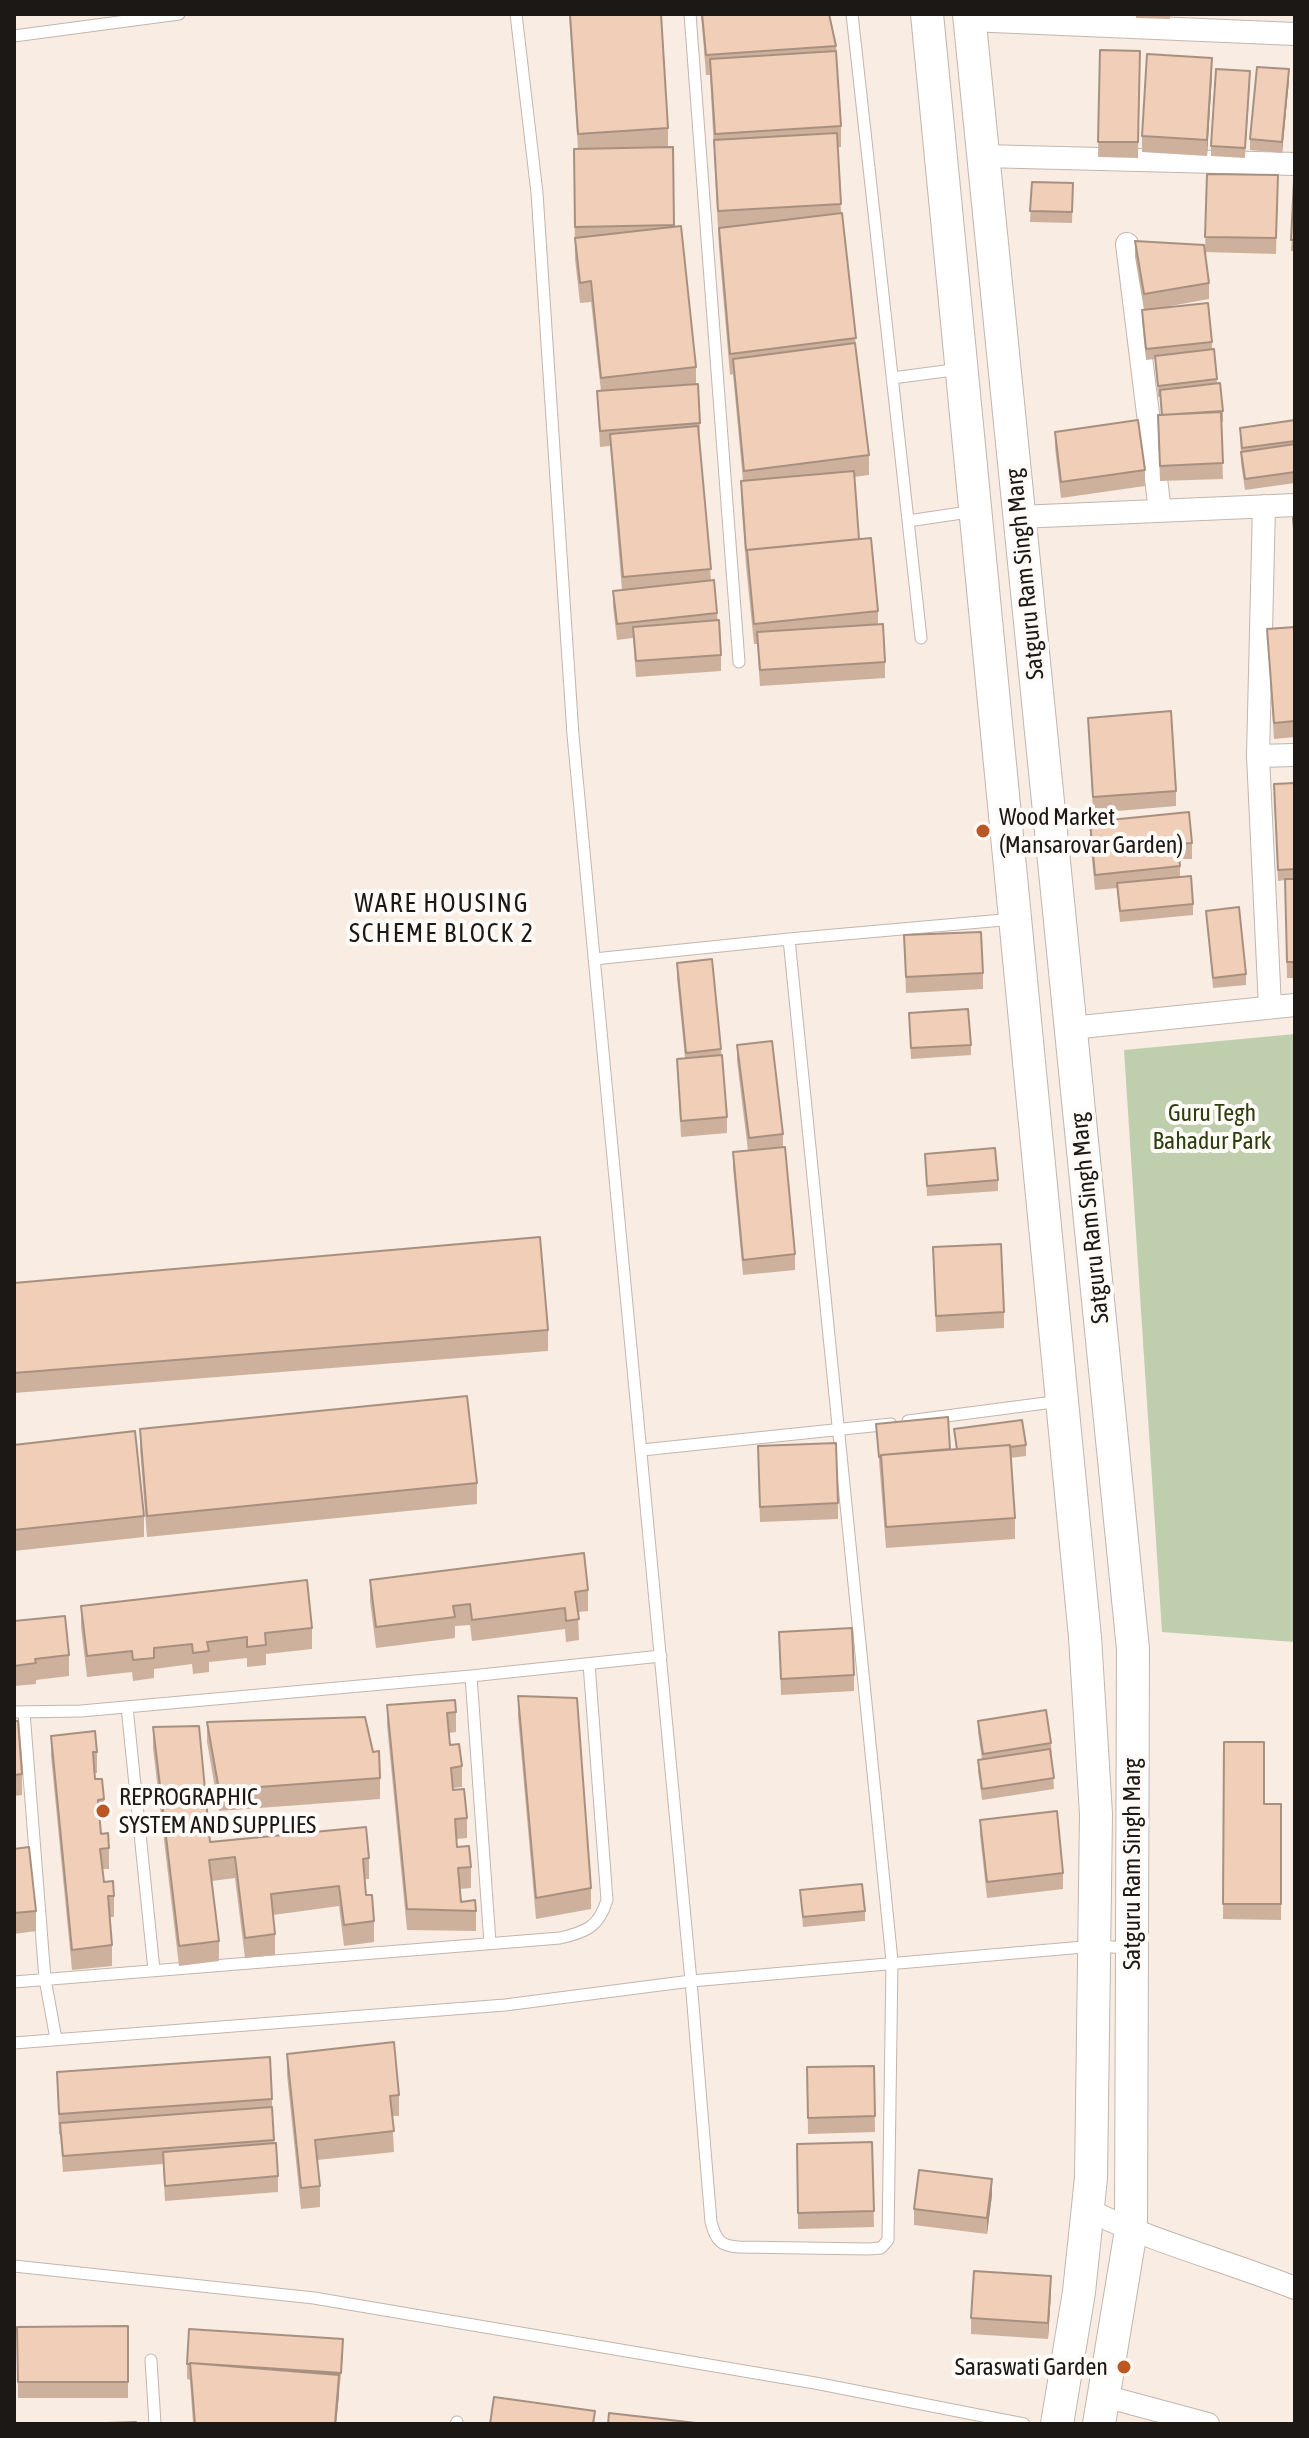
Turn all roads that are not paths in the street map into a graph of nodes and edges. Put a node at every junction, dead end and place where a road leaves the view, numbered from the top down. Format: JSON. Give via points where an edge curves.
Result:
{"nodes":[{"id":1,"x":179,"y":14,"type":"edge"},
{"id":2,"x":516,"y":14,"type":"edge"},
{"id":3,"x":690,"y":14,"type":"edge"},
{"id":4,"x":852,"y":14,"type":"edge"},
{"id":5,"x":927,"y":14,"type":"edge"},
{"id":6,"x":969,"y":17,"type":"edge"},
{"id":7,"x":1295,"y":34,"type":"edge"},
{"id":8,"x":14,"y":36,"type":"edge"},
{"id":9,"x":983,"y":156,"type":"junction"},
{"id":10,"x":1295,"y":164,"type":"edge"},
{"id":11,"x":1127,"y":244,"type":"dead end"},
{"id":12,"x":961,"y":369,"type":"junction"},
{"id":13,"x":892,"y":378,"type":"junction"},
{"id":14,"x":1295,"y":505,"type":"edge"},
{"id":15,"x":1264,"y":506,"type":"junction"},
{"id":16,"x":975,"y":511,"type":"junction"},
{"id":17,"x":1160,"y":511,"type":"junction"},
{"id":18,"x":1019,"y":517,"type":"junction"},
{"id":19,"x":908,"y":521,"type":"junction"},
{"id":20,"x":921,"y":638,"type":"dead end"},
{"id":21,"x":739,"y":662,"type":"dead end"},
{"id":22,"x":1295,"y":755,"type":"edge"},
{"id":23,"x":1258,"y":756,"type":"junction"},
{"id":24,"x":1014,"y":919,"type":"junction"},
{"id":25,"x":789,"y":939,"type":"junction"},
{"id":26,"x":594,"y":959,"type":"junction"},
{"id":27,"x":1295,"y":1005,"type":"edge"},
{"id":28,"x":1270,"y":1007,"type":"junction"},
{"id":29,"x":1071,"y":1028,"type":"junction"},
{"id":30,"x":1062,"y":1401,"type":"junction"},
{"id":31,"x":838,"y":1431,"type":"junction"},
{"id":32,"x":642,"y":1450,"type":"junction"},
{"id":33,"x":661,"y":1656,"type":"junction"},
{"id":34,"x":589,"y":1664,"type":"junction"},
{"id":35,"x":471,"y":1676,"type":"junction"},
{"id":36,"x":127,"y":1707,"type":"junction"},
{"id":37,"x":19,"y":1712,"type":"edge"},
{"id":38,"x":490,"y":1943,"type":"junction"},
{"id":39,"x":1095,"y":1946,"type":"junction"},
{"id":40,"x":1132,"y":1948,"type":"junction"},
{"id":41,"x":892,"y":1961,"type":"junction"},
{"id":42,"x":154,"y":1970,"type":"junction"},
{"id":43,"x":45,"y":1979,"type":"junction"},
{"id":44,"x":691,"y":1981,"type":"junction"},
{"id":45,"x":14,"y":1982,"type":"edge"},
{"id":46,"x":56,"y":2039,"type":"junction"},
{"id":47,"x":14,"y":2043,"type":"edge"},
{"id":48,"x":1088,"y":2210,"type":"junction"},
{"id":49,"x":1131,"y":2230,"type":"junction"},
{"id":50,"x":14,"y":2266,"type":"edge"},
{"id":51,"x":1295,"y":2288,"type":"edge"},
{"id":52,"x":151,"y":2360,"type":"dead end"},
{"id":53,"x":1102,"y":2410,"type":"edge"},
{"id":54,"x":155,"y":2424,"type":"edge"},
{"id":55,"x":1024,"y":2424,"type":"edge"},
{"id":56,"x":1057,"y":2424,"type":"edge"},
{"id":57,"x":1208,"y":2424,"type":"edge"}],
"edges":[{"from":1,"to":8,"type":"lane"},
{"from":2,"to":26,"type":"lane","via":[[537,193],[572,719]]},
{"from":3,"to":21,"type":"lane"},
{"from":4,"to":13,"type":"lane"},
{"from":5,"to":12,"type":"main road","name":"Satguru Ram Singh Marg"},
{"from":6,"to":7,"type":"street"},
{"from":6,"to":9,"type":"main road","name":"Satguru Ram Singh Marg"},
{"from":9,"to":10,"type":"street"},
{"from":9,"to":18,"type":"main road","name":"Satguru Ram Singh Marg"},
{"from":11,"to":17,"type":"street"},
{"from":12,"to":13,"type":"lane"},
{"from":12,"to":16,"type":"main road","name":"Satguru Ram Singh Marg"},
{"from":13,"to":19,"type":"lane"},
{"from":14,"to":15,"type":"street"},
{"from":15,"to":17,"type":"street"},
{"from":15,"to":23,"type":"street","via":[[1273,630]]},
{"from":16,"to":19,"type":"lane"},
{"from":16,"to":24,"type":"main road","name":"Satguru Ram Singh Marg"},
{"from":17,"to":18,"type":"street"},
{"from":18,"to":29,"type":"main road","name":"Satguru Ram Singh Marg"},
{"from":19,"to":20,"type":"lane"},
{"from":22,"to":23,"type":"street"},
{"from":23,"to":28,"type":"street"},
{"from":24,"to":25,"type":"lane"},
{"from":24,"to":30,"type":"main road","name":"Satguru Ram Singh Marg"},
{"from":25,"to":26,"type":"lane"},
{"from":25,"to":31,"type":"lane"},
{"from":26,"to":32,"type":"lane"},
{"from":27,"to":28,"type":"street"},
{"from":28,"to":29,"type":"street"},
{"from":29,"to":40,"type":"main road","name":"Satguru Ram Singh Marg","via":[[1133,1649]]},
{"from":30,"to":31,"type":"lane"},
{"from":30,"to":39,"type":"main road","name":"Satguru Ram Singh Marg","via":[[1095,1799]]},
{"from":31,"to":32,"type":"lane"},
{"from":31,"to":41,"type":"lane"},
{"from":32,"to":33,"type":"lane"},
{"from":33,"to":34,"type":"lane"},
{"from":33,"to":44,"type":"lane"},
{"from":34,"to":35,"type":"lane"},
{"from":34,"to":38,"type":"lane","via":[[607,1900],[603,1916],[585,1932],[560,1938]]},
{"from":35,"to":36,"type":"lane"},
{"from":35,"to":38,"type":"lane"},
{"from":36,"to":37,"type":"lane"},
{"from":36,"to":42,"type":"lane"},
{"from":37,"to":43,"type":"lane"},
{"from":38,"to":42,"type":"lane"},
{"from":39,"to":40,"type":"lane"},
{"from":39,"to":41,"type":"lane"},
{"from":39,"to":48,"type":"main road","name":"Satguru Ram Singh Marg"},
{"from":40,"to":49,"type":"main road","name":"Satguru Ram Singh Marg"},
{"from":41,"to":44,"type":"lane"},
{"from":41,"to":44,"type":"lane","via":[[889,2229],[881,2248],[739,2247],[715,2239]]},
{"from":42,"to":43,"type":"lane"},
{"from":43,"to":45,"type":"lane"},
{"from":43,"to":46,"type":"lane"},
{"from":44,"to":46,"type":"lane","via":[[505,2005]]},
{"from":46,"to":47,"type":"lane"},
{"from":48,"to":49,"type":"street"},
{"from":48,"to":56,"type":"main road","name":"Satguru Ram Singh Marg"},
{"from":49,"to":51,"type":"street"},
{"from":49,"to":53,"type":"main road","name":"Satguru Ram Singh Marg"},
{"from":50,"to":55,"type":"lane","via":[[314,2298]]},
{"from":52,"to":54,"type":"lane"},
{"from":53,"to":57,"type":"street"}]}
